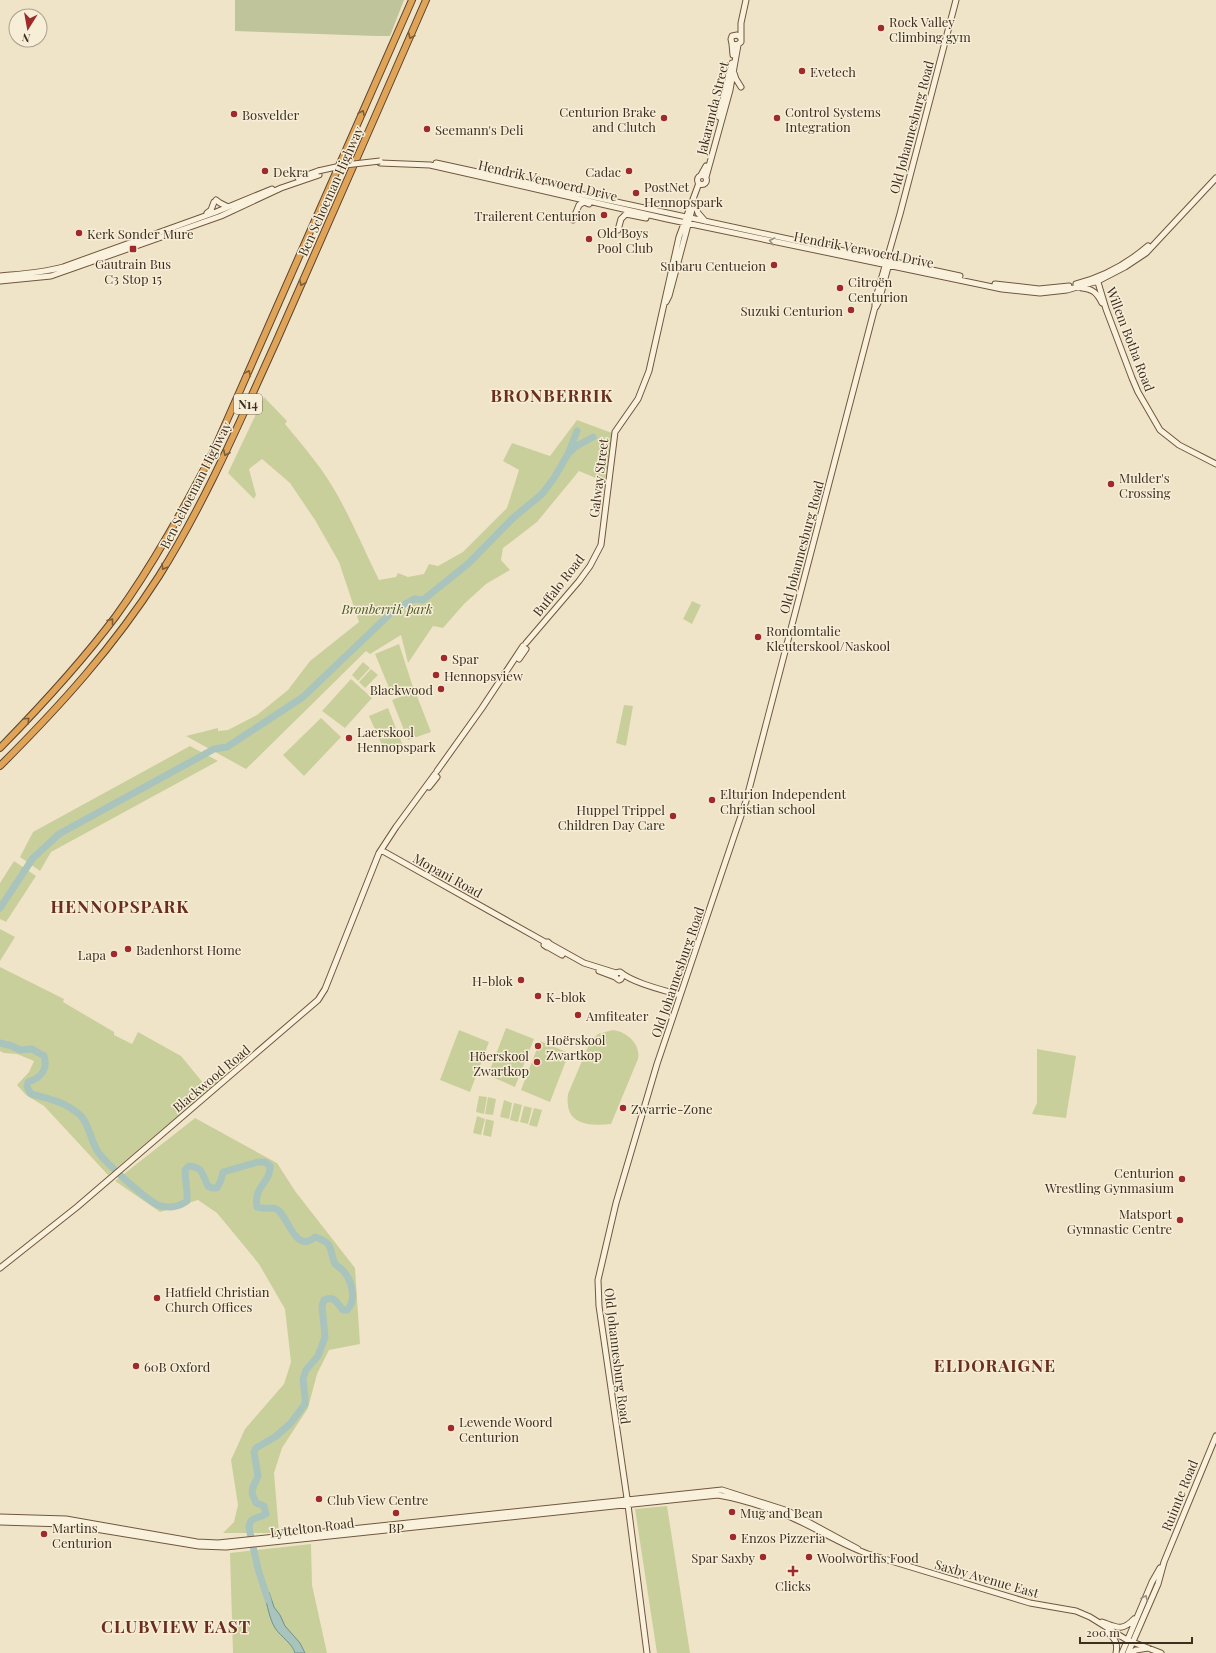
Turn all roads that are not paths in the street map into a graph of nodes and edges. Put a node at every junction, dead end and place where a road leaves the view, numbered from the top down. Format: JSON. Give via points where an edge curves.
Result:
{"nodes":[{"id":1,"x":412,"y":0,"type":"edge"},
{"id":2,"x":426,"y":0,"type":"edge"},
{"id":3,"x":746,"y":0,"type":"edge"},
{"id":4,"x":956,"y":0,"type":"edge"},
{"id":5,"x":741,"y":23,"type":"junction"},
{"id":6,"x":734,"y":35,"type":"junction"},
{"id":7,"x":740,"y":37,"type":"junction"},
{"id":8,"x":735,"y":45,"type":"junction"},
{"id":9,"x":733,"y":72,"type":"junction"},
{"id":10,"x":731,"y":86,"type":"junction"},
{"id":11,"x":741,"y":87,"type":"dead end"},
{"id":12,"x":720,"y":113,"type":"junction"},
{"id":13,"x":380,"y":162,"type":"junction"},
{"id":14,"x":318,"y":173,"type":"junction"},
{"id":15,"x":703,"y":176,"type":"junction"},
{"id":16,"x":1216,"y":178,"type":"edge"},
{"id":17,"x":700,"y":184,"type":"junction"},
{"id":18,"x":570,"y":196,"type":"junction"},
{"id":19,"x":695,"y":201,"type":"junction"},
{"id":20,"x":228,"y":207,"type":"junction"},
{"id":21,"x":622,"y":208,"type":"junction"},
{"id":22,"x":575,"y":214,"type":"junction"},
{"id":23,"x":203,"y":216,"type":"junction"},
{"id":24,"x":667,"y":219,"type":"junction"},
{"id":25,"x":573,"y":220,"type":"dead end"},
{"id":26,"x":686,"y":220,"type":"junction"},
{"id":27,"x":705,"y":222,"type":"junction"},
{"id":28,"x":618,"y":230,"type":"dead end"},
{"id":29,"x":684,"y":239,"type":"junction"},
{"id":30,"x":675,"y":253,"type":"junction"},
{"id":31,"x":887,"y":262,"type":"junction"},
{"id":32,"x":676,"y":266,"type":"junction"},
{"id":33,"x":0,"y":276,"type":"edge"},
{"id":34,"x":1097,"y":279,"type":"junction"},
{"id":35,"x":0,"y":280,"type":"edge"},
{"id":36,"x":1077,"y":288,"type":"junction"},
{"id":37,"x":664,"y":304,"type":"junction"},
{"id":38,"x":1106,"y":309,"type":"junction"},
{"id":39,"x":1216,"y":464,"type":"edge"},
{"id":40,"x":601,"y":545,"type":"joint"},
{"id":41,"x":526,"y":646,"type":"joint"},
{"id":42,"x":0,"y":748,"type":"edge"},
{"id":43,"x":0,"y":766,"type":"edge"},
{"id":44,"x":382,"y":851,"type":"junction"},
{"id":45,"x":687,"y":975,"type":"junction"},
{"id":46,"x":622,"y":977,"type":"junction"},
{"id":47,"x":661,"y":989,"type":"junction"},
{"id":48,"x":680,"y":997,"type":"junction"},
{"id":49,"x":0,"y":1268,"type":"edge"},
{"id":50,"x":1216,"y":1436,"type":"edge"},
{"id":51,"x":628,"y":1502,"type":"junction"},
{"id":52,"x":0,"y":1517,"type":"edge"},
{"id":53,"x":0,"y":1522,"type":"edge"},
{"id":54,"x":245,"y":1544,"type":"junction"},
{"id":55,"x":1164,"y":1562,"type":"junction"},
{"id":56,"x":1137,"y":1617,"type":"junction"},
{"id":57,"x":1092,"y":1618,"type":"junction"},
{"id":58,"x":1130,"y":1641,"type":"junction"},
{"id":59,"x":1149,"y":1648,"type":"junction"},
{"id":60,"x":647,"y":1653,"type":"edge"},
{"id":61,"x":1116,"y":1653,"type":"edge"},
{"id":62,"x":1122,"y":1653,"type":"edge"},
{"id":63,"x":1129,"y":1653,"type":"edge"},
{"id":64,"x":1161,"y":1653,"type":"edge"}],
"edges":[{"from":42,"to":1,"type":"highway","name":"Ben Schoeman Highway","number":"N14","one_way":true,"via":[[57,689],[116,615],[167,537],[192,493],[213,452]]},
{"from":2,"to":43,"type":"highway","name":"Ben Schoeman Highway","number":"N14","one_way":true,"via":[[225,456],[202,501],[158,576],[94,666],[66,699]]},
{"from":3,"to":5,"type":"main road"},
{"from":4,"to":31,"type":"main road","name":"Old Johannesburg Road"},
{"from":5,"to":6,"type":"main road"},
{"from":5,"to":7,"type":"main road"},
{"from":6,"to":7,"type":"main road"},
{"from":6,"to":8,"type":"main road","via":[[731,39]]},
{"from":7,"to":8,"type":"main road","via":[[741,41]]},
{"from":8,"to":9,"type":"main road","name":"Jakaranda Street"},
{"from":8,"to":12,"type":"main road","name":"Jakaranda Street"},
{"from":9,"to":10,"type":"main road","name":"Jakaranda Street"},
{"from":9,"to":11,"type":"main road"},
{"from":10,"to":12,"type":"main road","via":[[727,90]]},
{"from":10,"to":15,"type":"main road","name":"Jakaranda Street"},
{"from":12,"to":15,"type":"main road","name":"Jakaranda Street"},
{"from":13,"to":14,"type":"main road","name":"Hendrik Verwoerd Drive","bridge":true,"via":[[345,165]]},
{"from":13,"to":18,"type":"main road","name":"Hendrik Verwoerd Drive","via":[[430,164]]},
{"from":13,"to":26,"type":"main road","name":"Hendrik Verwoerd Drive","via":[[424,161],[451,165]]},
{"from":14,"to":20,"type":"main road","name":"Hendrik Verwoerd Drive"},
{"from":14,"to":35,"type":"main road","name":"Hendrik Verwoerd Drive","via":[[221,216],[50,276]]},
{"from":15,"to":17,"type":"main road","via":[[706,182]]},
{"from":16,"to":34,"type":"main road","name":"Hendrik Verwoerd Drive","via":[[1140,258]]},
{"from":17,"to":19,"type":"main road"},
{"from":17,"to":26,"type":"main road"},
{"from":18,"to":21,"type":"main road","name":"Hendrik Verwoerd Drive"},
{"from":18,"to":22,"type":"main road","via":[[574,202]]},
{"from":19,"to":26,"type":"main road"},
{"from":19,"to":27,"type":"main road","via":[[698,213]]},
{"from":20,"to":23,"type":"main road","name":"Hendrik Verwoerd Drive"},
{"from":20,"to":23,"type":"main road","via":[[215,201],[211,210]]},
{"from":21,"to":22,"type":"main road","via":[[584,202],[579,204]]},
{"from":21,"to":24,"type":"main road","name":"Hendrik Verwoerd Drive"},
{"from":22,"to":25,"type":"main road"},
{"from":23,"to":33,"type":"main road","name":"Hendrik Verwoerd Drive","via":[[49,271]]},
{"from":24,"to":26,"type":"main road","name":"Hendrik Verwoerd Drive"},
{"from":24,"to":28,"type":"main road","via":[[628,214],[621,219]]},
{"from":26,"to":27,"type":"main road","name":"Hendrik Verwoerd Drive"},
{"from":26,"to":29,"type":"main road","name":"Galway Street"},
{"from":26,"to":30,"type":"main road","name":"Galway Street"},
{"from":31,"to":26,"type":"main road","name":"Hendrik Verwoerd Drive","one_way":true},
{"from":27,"to":31,"type":"main road","name":"Hendrik Verwoerd Drive"},
{"from":29,"to":30,"type":"main road"},
{"from":29,"to":32,"type":"main road","name":"Galway Street"},
{"from":30,"to":32,"type":"main road"},
{"from":30,"to":37,"type":"main road","name":"Galway Street"},
{"from":31,"to":34,"type":"main road","name":"Hendrik Verwoerd Drive","via":[[1022,288],[1067,287]]},
{"from":31,"to":36,"type":"main road","name":"Hendrik Verwoerd Drive","via":[[1022,292],[1055,292]]},
{"from":31,"to":45,"type":"main road","name":"Old Johannesburg Road","via":[[879,301],[875,308],[746,801]]},
{"from":32,"to":37,"type":"main road","name":"Galway Street","via":[[669,296]]},
{"from":34,"to":36,"type":"main road","name":"Hendrik Verwoerd Drive"},
{"from":34,"to":38,"type":"main road","name":"Willem Botha Road"},
{"from":36,"to":38,"type":"main road","via":[[1092,290]]},
{"from":37,"to":40,"type":"main road","name":"Galway Street","via":[[645,382],[638,399],[615,432]]},
{"from":38,"to":39,"type":"main road","name":"Willem Botha Road","via":[[1138,392],[1160,430],[1179,445]]},
{"from":40,"to":41,"type":"main road","name":"Buffalo Road","via":[[584,574]]},
{"from":41,"to":44,"type":"main road","name":"Blackwood Road"},
{"from":44,"to":46,"type":"main road","name":"Mopani Road","via":[[547,945],[615,975],[618,980]]},
{"from":44,"to":49,"type":"main road","name":"Blackwood Road","via":[[325,989],[318,1000],[77,1207]]},
{"from":45,"to":47,"type":"main road","via":[[677,990]]},
{"from":45,"to":48,"type":"main road","name":"Old Johannesburg Road"},
{"from":46,"to":47,"type":"main road"},
{"from":46,"to":48,"type":"main road"},
{"from":47,"to":48,"type":"main road"},
{"from":48,"to":51,"type":"main road","name":"Old Johannesburg Road","via":[[637,1130],[607,1237],[598,1280],[599,1306]]},
{"from":50,"to":55,"type":"main road","name":"Ruimte Road"},
{"from":51,"to":54,"type":"main road","name":"Lyttelton Road"},
{"from":51,"to":57,"type":"main road","name":"Saxby Avenue East","via":[[718,1495],[732,1498],[789,1516],[853,1549],[1030,1603],[1067,1609]]},
{"from":51,"to":60,"type":"main road","name":"Old Johannesburg Road"},
{"from":52,"to":54,"type":"main road","name":"Lyttelton Road","via":[[66,1519],[197,1542]]},
{"from":53,"to":54,"type":"main road","name":"Lyttelton Road","via":[[65,1524],[212,1547]]},
{"from":56,"to":55,"type":"main road","name":"Ruimte Road","one_way":true},
{"from":55,"to":58,"type":"main road","name":"Ruimte Road","via":[[1158,1584]]},
{"from":56,"to":57,"type":"main road","via":[[1120,1628]]},
{"from":56,"to":58,"type":"main road","name":"Ruimte Road"},
{"from":57,"to":58,"type":"main road","name":"Saxby Avenue East"},
{"from":57,"to":61,"type":"main road","via":[[1113,1636],[1117,1644]]},
{"from":58,"to":59,"type":"main road","name":"Saxby Avenue East"},
{"from":58,"to":62,"type":"main road","name":"Ruimte Road"},
{"from":58,"to":63,"type":"main road","name":"Ruimte Road"},
{"from":59,"to":63,"type":"main road"},
{"from":59,"to":64,"type":"main road","name":"Saxby Avenue East"}]}
